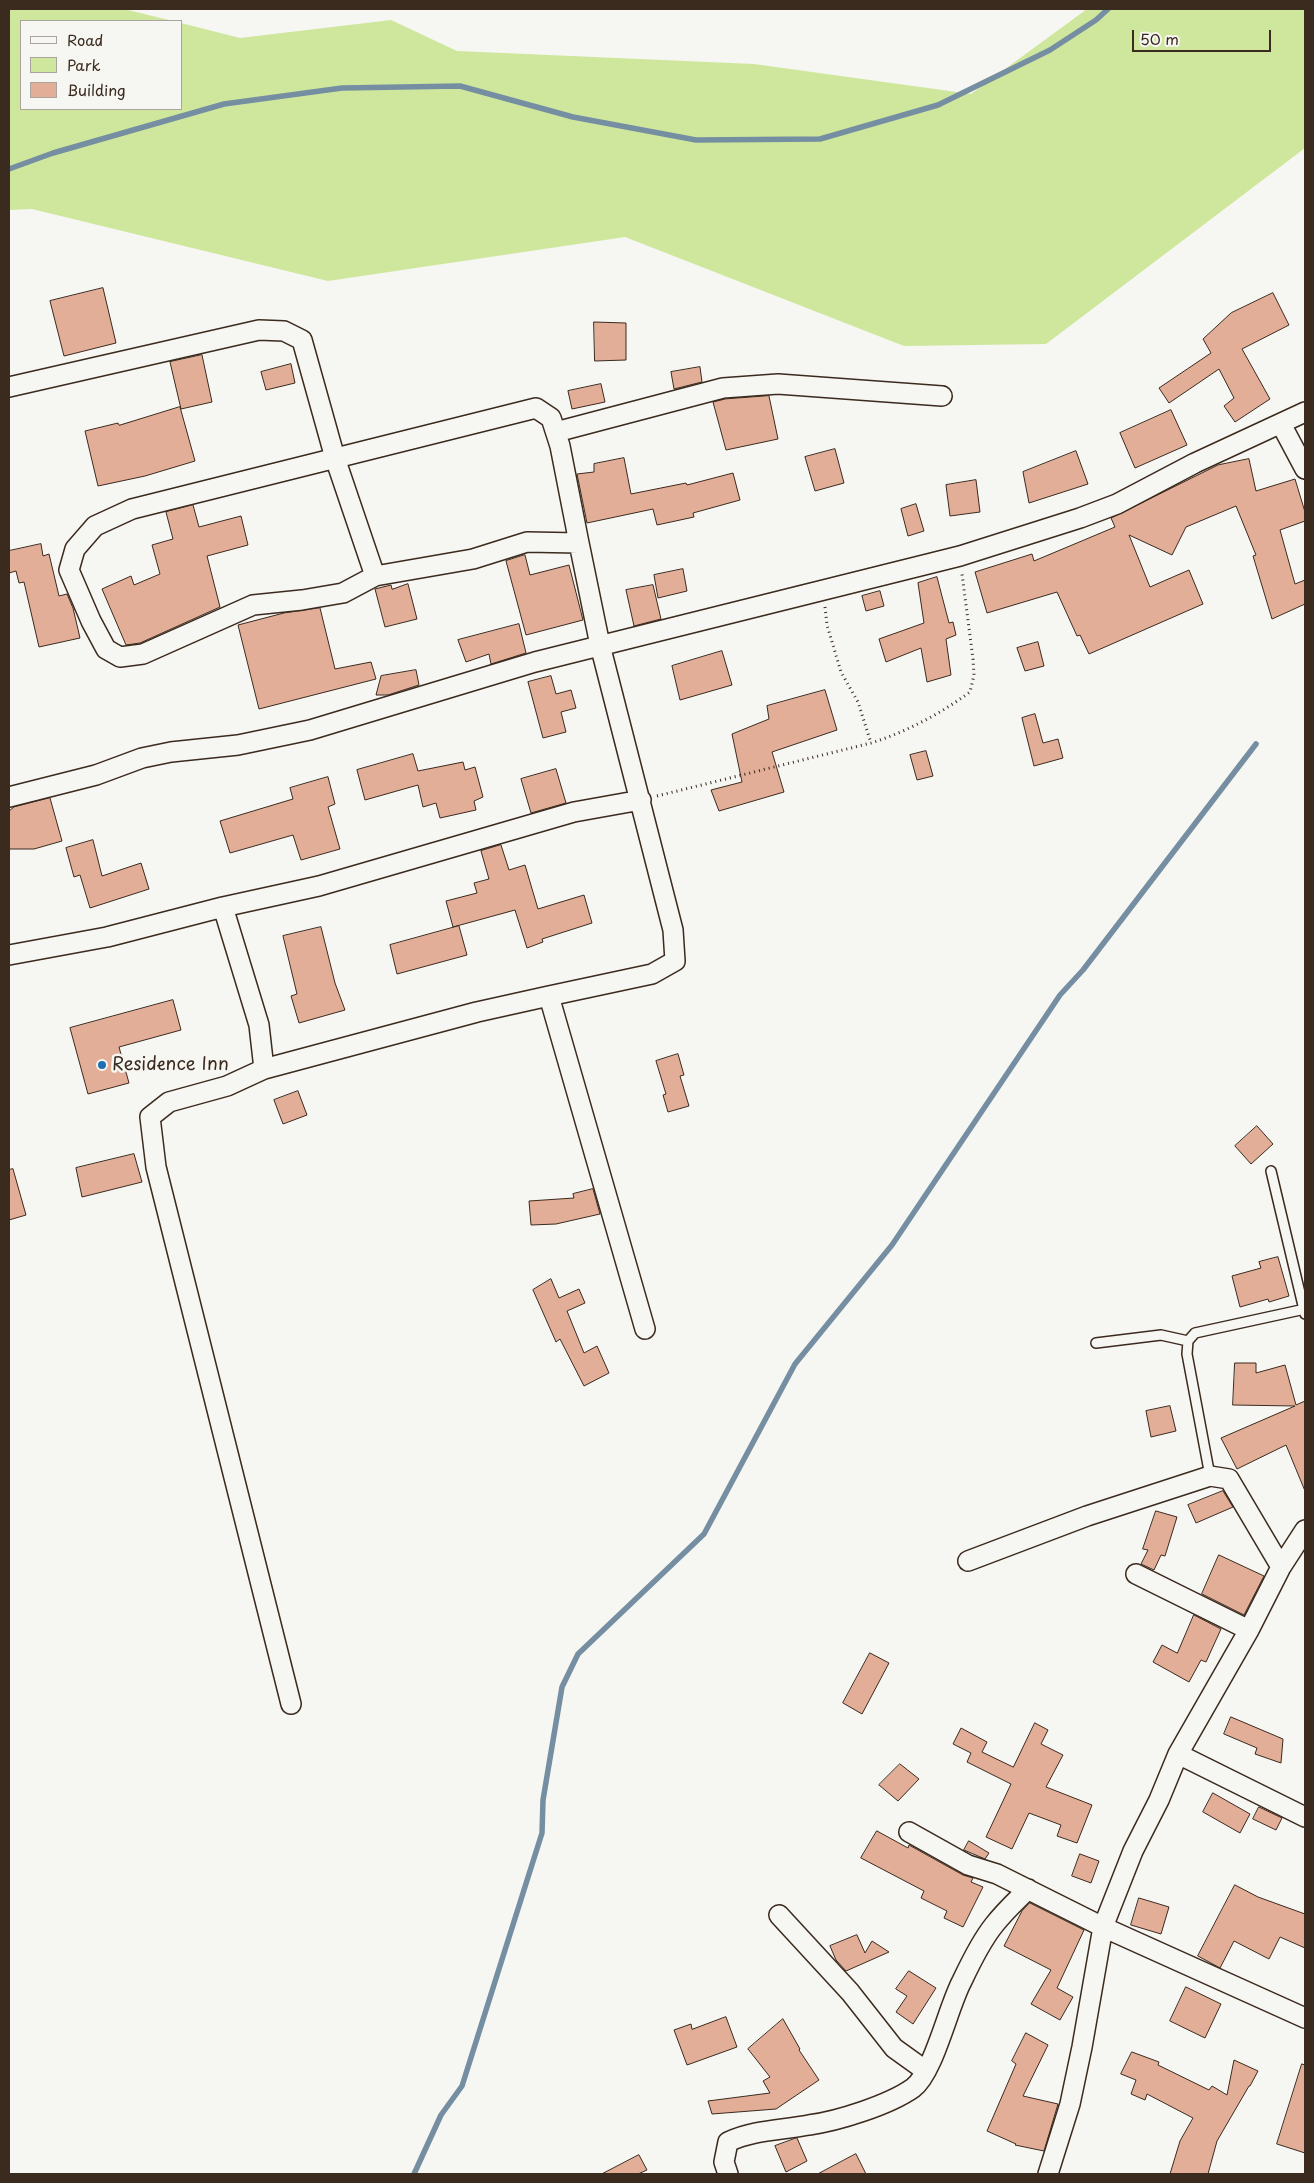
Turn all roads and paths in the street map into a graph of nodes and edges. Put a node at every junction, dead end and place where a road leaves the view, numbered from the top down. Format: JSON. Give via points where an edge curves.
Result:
{"nodes":[{"id":1,"x":9,"y":387,"type":"edge"},
{"id":2,"x":942,"y":396,"type":"dead end"},
{"id":3,"x":1305,"y":412,"type":"edge"},
{"id":4,"x":1281,"y":424,"type":"junction"},
{"id":5,"x":556,"y":432,"type":"junction"},
{"id":6,"x":335,"y":458,"type":"junction"},
{"id":7,"x":1305,"y":470,"type":"edge"},
{"id":8,"x":579,"y":543,"type":"junction"},
{"id":9,"x":960,"y":556,"type":"junction"},
{"id":10,"x":375,"y":576,"type":"junction"},
{"id":11,"x":823,"y":589,"type":"junction"},
{"id":12,"x":600,"y":645,"type":"junction"},
{"id":13,"x":870,"y":743,"type":"junction"},
{"id":14,"x":9,"y":797,"type":"edge"},
{"id":15,"x":641,"y":800,"type":"junction"},
{"id":16,"x":223,"y":907,"type":"junction"},
{"id":17,"x":9,"y":955,"type":"edge"},
{"id":18,"x":549,"y":996,"type":"junction"},
{"id":19,"x":264,"y":1069,"type":"junction"},
{"id":20,"x":1271,"y":1171,"type":"dead end"},
{"id":21,"x":1305,"y":1311,"type":"edge"},
{"id":22,"x":645,"y":1329,"type":"dead end"},
{"id":23,"x":1188,"y":1341,"type":"junction"},
{"id":24,"x":1096,"y":1344,"type":"dead end"},
{"id":25,"x":1210,"y":1476,"type":"junction"},
{"id":26,"x":1305,"y":1530,"type":"edge"},
{"id":27,"x":968,"y":1561,"type":"dead end"},
{"id":28,"x":1281,"y":1567,"type":"junction"},
{"id":29,"x":1136,"y":1574,"type":"dead end"},
{"id":30,"x":1249,"y":1630,"type":"junction"},
{"id":31,"x":291,"y":1704,"type":"dead end"},
{"id":32,"x":1178,"y":1754,"type":"junction"},
{"id":33,"x":1305,"y":1816,"type":"edge"},
{"id":34,"x":910,"y":1832,"type":"dead end"},
{"id":35,"x":1028,"y":1889,"type":"junction"},
{"id":36,"x":779,"y":1915,"type":"dead end"},
{"id":37,"x":1103,"y":1927,"type":"junction"},
{"id":38,"x":1305,"y":2018,"type":"edge"},
{"id":39,"x":926,"y":2071,"type":"junction"},
{"id":40,"x":728,"y":2174,"type":"edge"},
{"id":41,"x":1048,"y":2174,"type":"edge"}],
"edges":[{"from":1,"to":6,"type":"street","via":[[259,330],[284,331],[302,340]]},
{"from":2,"to":5,"type":"street","via":[[778,384],[723,388]]},
{"from":3,"to":4,"type":"street"},
{"from":4,"to":7,"type":"street"},
{"from":4,"to":9,"type":"street","via":[[1195,463],[1117,504]]},
{"from":5,"to":6,"type":"street","via":[[551,418],[536,408]]},
{"from":5,"to":8,"type":"street"},
{"from":6,"to":10,"type":"street"},
{"from":6,"to":10,"type":"street","via":[[132,509],[95,526],[75,549],[69,570],[106,649],[120,657],[143,654],[253,605],[343,592]]},
{"from":8,"to":10,"type":"street","via":[[528,542],[473,559]]},
{"from":8,"to":12,"type":"street"},
{"from":9,"to":11,"type":"street"},
{"from":9,"to":13,"type":"path","via":[[973,659],[970,692],[925,720]]},
{"from":11,"to":12,"type":"street"},
{"from":11,"to":13,"type":"path","via":[[827,625],[841,672],[858,702]]},
{"from":12,"to":14,"type":"street","via":[[310,730],[238,745],[142,758],[87,778]]},
{"from":12,"to":15,"type":"street"},
{"from":13,"to":15,"type":"path"},
{"from":15,"to":16,"type":"street","via":[[574,812],[318,886]]},
{"from":15,"to":18,"type":"street","via":[[673,930],[675,961],[652,974]]},
{"from":16,"to":17,"type":"street","via":[[108,937]]},
{"from":16,"to":19,"type":"street","via":[[259,1025]]},
{"from":18,"to":19,"type":"street","via":[[476,1012]]},
{"from":18,"to":22,"type":"street"},
{"from":19,"to":31,"type":"street","via":[[226,1086],[169,1102],[150,1118],[158,1176]]},
{"from":20,"to":21,"type":"lane"},
{"from":21,"to":23,"type":"lane","via":[[1195,1333]]},
{"from":23,"to":24,"type":"lane","via":[[1161,1335]]},
{"from":23,"to":25,"type":"lane","via":[[1187,1354]]},
{"from":25,"to":27,"type":"street","via":[[1087,1516]]},
{"from":25,"to":28,"type":"street","via":[[1229,1480]]},
{"from":26,"to":28,"type":"street"},
{"from":28,"to":30,"type":"street"},
{"from":29,"to":30,"type":"street"},
{"from":30,"to":32,"type":"street"},
{"from":32,"to":33,"type":"street"},
{"from":32,"to":37,"type":"street","via":[[1133,1851]]},
{"from":34,"to":35,"type":"street","via":[[968,1865]]},
{"from":35,"to":37,"type":"street"},
{"from":35,"to":39,"type":"street","via":[[993,1927],[962,1980]]},
{"from":36,"to":39,"type":"street","via":[[850,1992],[894,2048]]},
{"from":37,"to":38,"type":"street"},
{"from":37,"to":41,"type":"street","via":[[1070,2104]]},
{"from":39,"to":40,"type":"street","via":[[914,2087],[867,2109],[812,2125],[742,2135],[728,2142],[724,2162]]}]}
